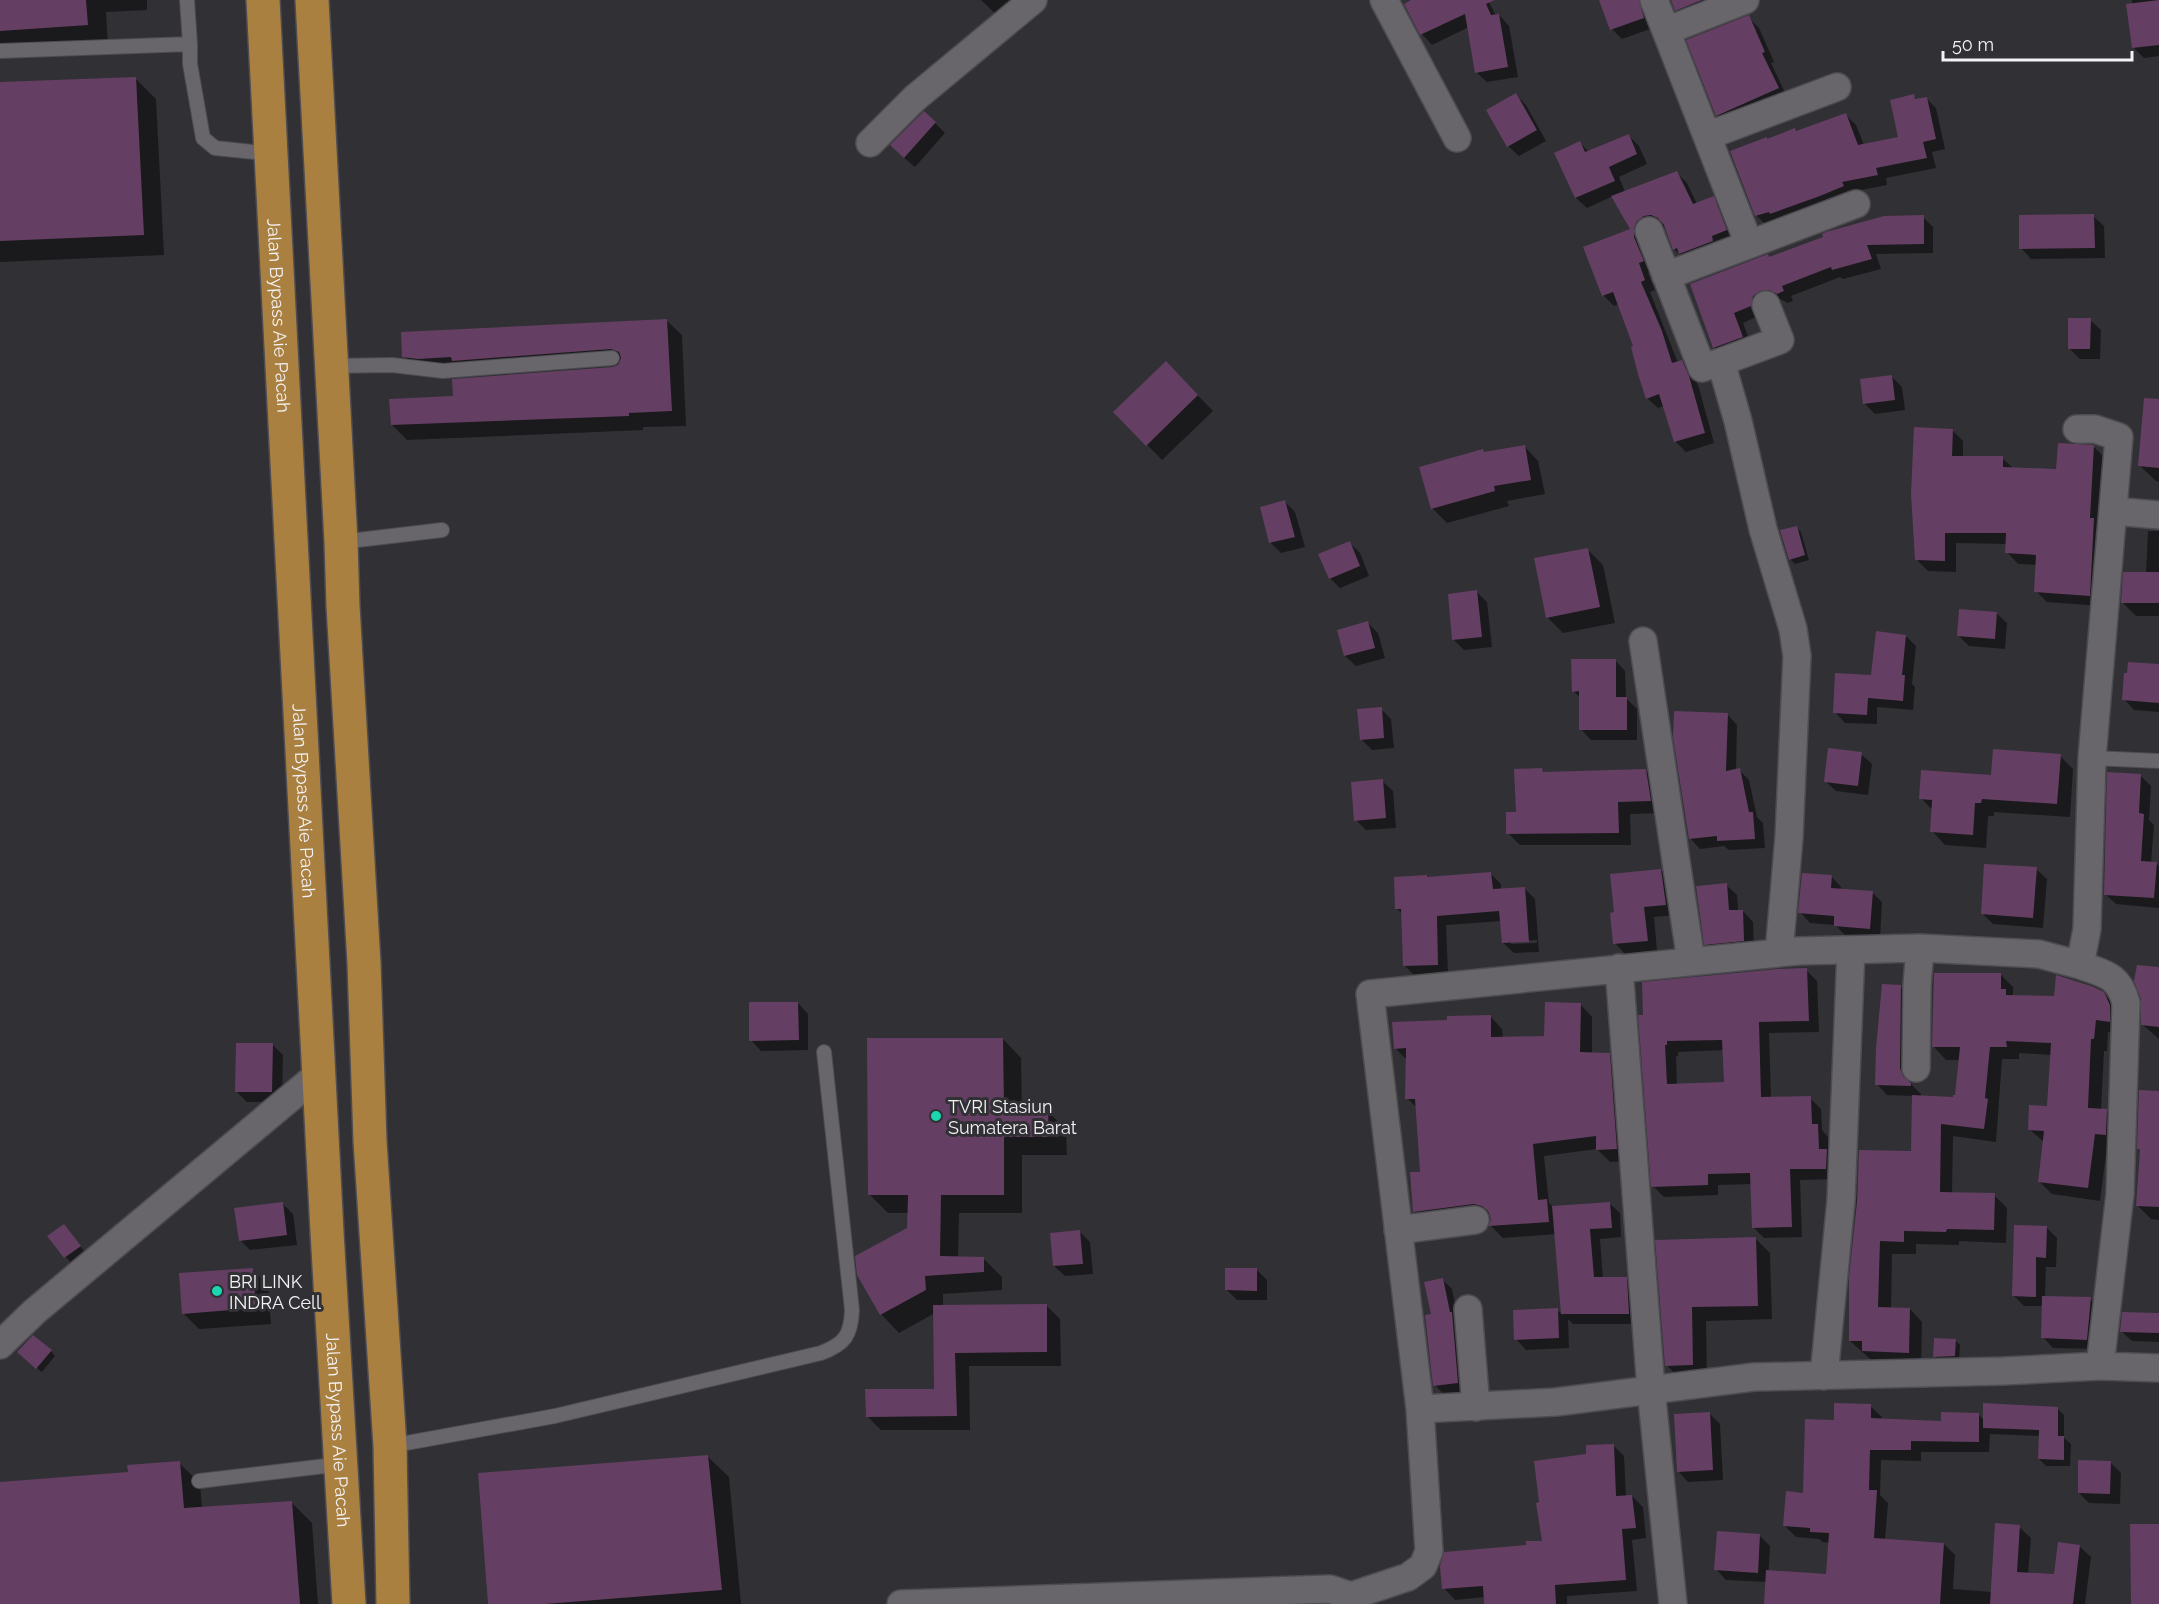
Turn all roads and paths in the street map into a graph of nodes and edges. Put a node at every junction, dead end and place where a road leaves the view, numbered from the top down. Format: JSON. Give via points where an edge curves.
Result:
{"nodes":[{"id":1,"x":187,"y":0,"type":"edge"},
{"id":2,"x":264,"y":0,"type":"edge"},
{"id":3,"x":312,"y":0,"type":"edge"},
{"id":4,"x":1033,"y":0,"type":"edge"},
{"id":5,"x":1384,"y":0,"type":"edge"},
{"id":6,"x":1654,"y":0,"type":"edge"},
{"id":7,"x":1745,"y":0,"type":"edge"},
{"id":8,"x":1666,"y":31,"type":"junction"},
{"id":9,"x":190,"y":44,"type":"junction"},
{"id":10,"x":0,"y":51,"type":"edge"},
{"id":11,"x":1837,"y":87,"type":"dead end"},
{"id":12,"x":1707,"y":136,"type":"junction"},
{"id":13,"x":1457,"y":138,"type":"dead end"},
{"id":14,"x":870,"y":143,"type":"dead end"},
{"id":15,"x":272,"y":154,"type":"junction"},
{"id":16,"x":1856,"y":204,"type":"dead end"},
{"id":17,"x":1649,"y":231,"type":"dead end"},
{"id":18,"x":1749,"y":244,"type":"junction"},
{"id":19,"x":1666,"y":276,"type":"junction"},
{"id":20,"x":1766,"y":305,"type":"dead end"},
{"id":21,"x":612,"y":358,"type":"dead end"},
{"id":22,"x":1721,"y":362,"type":"junction"},
{"id":23,"x":330,"y":366,"type":"junction"},
{"id":24,"x":2077,"y":429,"type":"dead end"},
{"id":25,"x":289,"y":488,"type":"junction"},
{"id":26,"x":338,"y":488,"type":"junction"},
{"id":27,"x":2113,"y":511,"type":"junction"},
{"id":28,"x":2159,"y":515,"type":"edge"},
{"id":29,"x":442,"y":530,"type":"dead end"},
{"id":30,"x":341,"y":542,"type":"junction"},
{"id":31,"x":1643,"y":641,"type":"dead end"},
{"id":32,"x":2092,"y":759,"type":"junction"},
{"id":33,"x":2159,"y":761,"type":"edge"},
{"id":34,"x":1920,"y":948,"type":"junction"},
{"id":35,"x":1851,"y":950,"type":"junction"},
{"id":36,"x":1779,"y":953,"type":"junction"},
{"id":37,"x":1691,"y":961,"type":"junction"},
{"id":38,"x":2080,"y":965,"type":"junction"},
{"id":39,"x":1619,"y":968,"type":"junction"},
{"id":40,"x":824,"y":1052,"type":"dead end"},
{"id":41,"x":1916,"y":1068,"type":"dead end"},
{"id":42,"x":320,"y":1073,"type":"junction"},
{"id":43,"x":1476,"y":1220,"type":"dead end"},
{"id":44,"x":1398,"y":1230,"type":"junction"},
{"id":45,"x":1468,"y":1309,"type":"dead end"},
{"id":46,"x":0,"y":1345,"type":"edge"},
{"id":47,"x":2100,"y":1366,"type":"junction"},
{"id":48,"x":2159,"y":1368,"type":"edge"},
{"id":49,"x":1824,"y":1376,"type":"junction"},
{"id":50,"x":1651,"y":1389,"type":"junction"},
{"id":51,"x":1476,"y":1407,"type":"junction"},
{"id":52,"x":1420,"y":1409,"type":"junction"},
{"id":53,"x":390,"y":1446,"type":"junction"},
{"id":54,"x":342,"y":1464,"type":"junction"},
{"id":55,"x":199,"y":1481,"type":"dead end"},
{"id":56,"x":1354,"y":1600,"type":"edge"},
{"id":57,"x":349,"y":1604,"type":"edge"},
{"id":58,"x":393,"y":1604,"type":"edge"},
{"id":59,"x":901,"y":1604,"type":"edge"},
{"id":60,"x":1672,"y":1604,"type":"edge"}],
"edges":[{"from":1,"to":9,"type":"lane"},
{"from":2,"to":15,"type":"highway","name":"Jalan Bypass Aie Pacah"},
{"from":3,"to":23,"type":"highway"},
{"from":4,"to":14,"type":"street","via":[[915,98]]},
{"from":5,"to":13,"type":"street"},
{"from":6,"to":8,"type":"street"},
{"from":7,"to":8,"type":"street"},
{"from":8,"to":12,"type":"street"},
{"from":9,"to":10,"type":"lane"},
{"from":9,"to":15,"type":"lane","via":[[203,138],[215,148]]},
{"from":11,"to":12,"type":"street"},
{"from":12,"to":18,"type":"street"},
{"from":15,"to":25,"type":"highway","name":"Jalan Bypass Aie Pacah"},
{"from":16,"to":18,"type":"street"},
{"from":17,"to":19,"type":"street"},
{"from":18,"to":19,"type":"street"},
{"from":19,"to":22,"type":"street","via":[[1702,368]]},
{"from":20,"to":22,"type":"street","via":[[1780,340]]},
{"from":21,"to":23,"type":"lane","via":[[443,371],[392,365]]},
{"from":22,"to":36,"type":"street","via":[[1763,529],[1793,628],[1797,656],[1790,837]]},
{"from":23,"to":26,"type":"highway"},
{"from":24,"to":27,"type":"street","via":[[2095,429],[2119,437]]},
{"from":25,"to":26,"type":"highway"},
{"from":25,"to":42,"type":"highway","name":"Jalan Bypass Aie Pacah"},
{"from":26,"to":30,"type":"highway"},
{"from":27,"to":28,"type":"street"},
{"from":27,"to":32,"type":"street"},
{"from":29,"to":30,"type":"lane"},
{"from":30,"to":53,"type":"highway","via":[[370,1141]]},
{"from":31,"to":37,"type":"street"},
{"from":32,"to":33,"type":"lane"},
{"from":32,"to":38,"type":"street","via":[[2087,929]]},
{"from":34,"to":35,"type":"street"},
{"from":34,"to":38,"type":"street","via":[[2039,954]]},
{"from":34,"to":41,"type":"street"},
{"from":35,"to":36,"type":"street"},
{"from":35,"to":49,"type":"street","via":[[1841,1200]]},
{"from":36,"to":37,"type":"street"},
{"from":37,"to":39,"type":"street"},
{"from":38,"to":47,"type":"street","via":[[2115,979],[2126,1003],[2120,1194]]},
{"from":39,"to":44,"type":"street","via":[[1370,994]]},
{"from":39,"to":50,"type":"street"},
{"from":40,"to":53,"type":"lane","via":[[852,1310],[845,1340],[821,1353],[567,1414]]},
{"from":42,"to":46,"type":"street","via":[[34,1311]]},
{"from":42,"to":54,"type":"highway","name":"Jalan Bypass Aie Pacah"},
{"from":43,"to":44,"type":"street"},
{"from":44,"to":52,"type":"street"},
{"from":45,"to":51,"type":"street"},
{"from":47,"to":48,"type":"street"},
{"from":47,"to":49,"type":"street"},
{"from":49,"to":50,"type":"street","via":[[1754,1377]]},
{"from":50,"to":51,"type":"street","via":[[1556,1402]]},
{"from":50,"to":60,"type":"street"},
{"from":51,"to":52,"type":"street"},
{"from":52,"to":56,"type":"street","via":[[1430,1551],[1423,1566],[1408,1577]]},
{"from":53,"to":58,"type":"highway"},
{"from":54,"to":55,"type":"lane"},
{"from":54,"to":57,"type":"highway","name":"Jalan Bypass Aie Pacah"},
{"from":56,"to":59,"type":"street","via":[[1330,1589]]}]}
